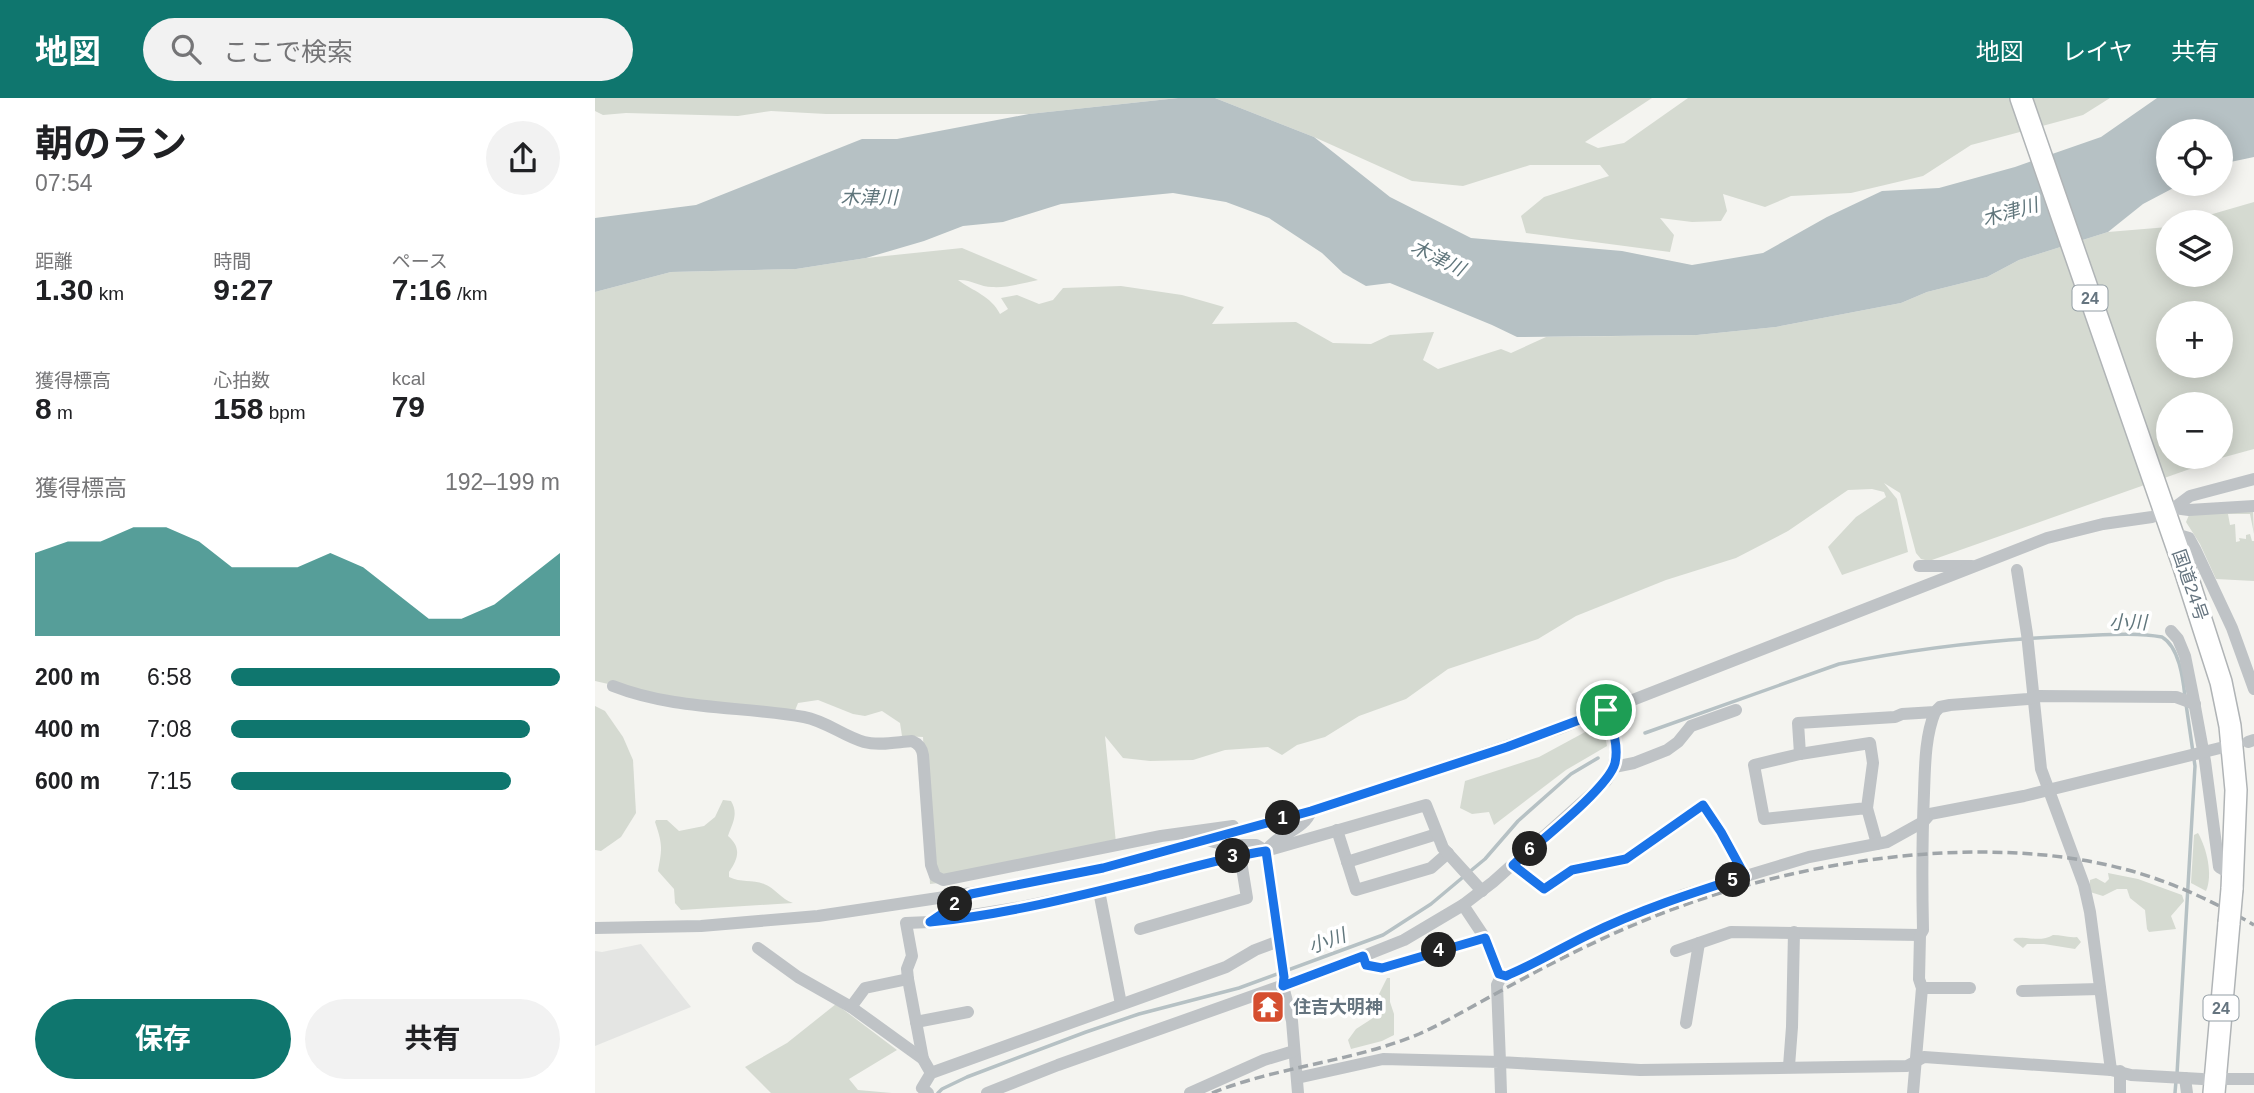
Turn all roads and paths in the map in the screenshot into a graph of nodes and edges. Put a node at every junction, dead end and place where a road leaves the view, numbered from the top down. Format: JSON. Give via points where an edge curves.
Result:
{"nodes":[{"id":1,"x":2021,"y":98,"type":"edge"},
{"id":2,"x":2254,"y":480,"type":"edge"},
{"id":3,"x":2166,"y":506,"type":"junction"},
{"id":4,"x":2254,"y":506,"type":"edge"},
{"id":5,"x":2172,"y":533,"type":"junction"},
{"id":6,"x":1919,"y":566,"type":"dead end"},
{"id":7,"x":1979,"y":566,"type":"junction"},
{"id":8,"x":2017,"y":570,"type":"dead end"},
{"id":9,"x":2171,"y":631,"type":"dead end"},
{"id":10,"x":613,"y":686,"type":"dead end"},
{"id":11,"x":2254,"y":689,"type":"edge"},
{"id":12,"x":2033,"y":698,"type":"junction"},
{"id":13,"x":2189,"y":702,"type":"junction"},
{"id":14,"x":1606,"y":710,"type":"junction"},
{"id":15,"x":1737,"y":710,"type":"dead end"},
{"id":16,"x":1935,"y":712,"type":"junction"},
{"id":17,"x":2220,"y":748,"type":"dead end"},
{"id":18,"x":1800,"y":754,"type":"junction"},
{"id":19,"x":2197,"y":754,"type":"junction"},
{"id":20,"x":1614,"y":767,"type":"junction"},
{"id":21,"x":2047,"y":790,"type":"junction"},
{"id":22,"x":1867,"y":808,"type":"junction"},
{"id":23,"x":1311,"y":811,"type":"junction"},
{"id":24,"x":1923,"y":822,"type":"junction"},
{"id":25,"x":1258,"y":825,"type":"junction"},
{"id":26,"x":1337,"y":830,"type":"junction"},
{"id":27,"x":1437,"y":834,"type":"junction"},
{"id":28,"x":1205,"y":840,"type":"junction"},
{"id":29,"x":1877,"y":844,"type":"junction"},
{"id":30,"x":1266,"y":851,"type":"junction"},
{"id":31,"x":1240,"y":855,"type":"junction"},
{"id":32,"x":1451,"y":857,"type":"junction"},
{"id":33,"x":1347,"y":862,"type":"junction"},
{"id":34,"x":1513,"y":865,"type":"junction"},
{"id":35,"x":1745,"y":876,"type":"junction"},
{"id":36,"x":2233,"y":882,"type":"junction"},
{"id":37,"x":1099,"y":891,"type":"junction"},
{"id":38,"x":1482,"y":891,"type":"junction"},
{"id":39,"x":971,"y":894,"type":"junction"},
{"id":40,"x":1464,"y":905,"type":"junction"},
{"id":41,"x":930,"y":922,"type":"junction"},
{"id":42,"x":595,"y":928,"type":"edge"},
{"id":43,"x":1140,"y":929,"type":"dead end"},
{"id":44,"x":1794,"y":932,"type":"junction"},
{"id":45,"x":1920,"y":935,"type":"junction"},
{"id":46,"x":1485,"y":938,"type":"junction"},
{"id":47,"x":1699,"y":943,"type":"junction"},
{"id":48,"x":1279,"y":946,"type":"junction"},
{"id":49,"x":758,"y":948,"type":"dead end"},
{"id":50,"x":1676,"y":951,"type":"dead end"},
{"id":51,"x":1363,"y":956,"type":"junction"},
{"id":52,"x":1502,"y":975,"type":"junction"},
{"id":53,"x":908,"y":979,"type":"junction"},
{"id":54,"x":1284,"y":981,"type":"junction"},
{"id":55,"x":1922,"y":988,"type":"junction"},
{"id":56,"x":1970,"y":988,"type":"dead end"},
{"id":57,"x":2100,"y":989,"type":"junction"},
{"id":58,"x":2022,"y":991,"type":"dead end"},
{"id":59,"x":1121,"y":1004,"type":"junction"},
{"id":60,"x":851,"y":1007,"type":"junction"},
{"id":61,"x":968,"y":1012,"type":"dead end"},
{"id":62,"x":916,"y":1022,"type":"junction"},
{"id":63,"x":1686,"y":1023,"type":"dead end"},
{"id":64,"x":1294,"y":1051,"type":"junction"},
{"id":65,"x":923,"y":1059,"type":"junction"},
{"id":66,"x":1915,"y":1060,"type":"junction"},
{"id":67,"x":1500,"y":1062,"type":"junction"},
{"id":68,"x":1789,"y":1066,"type":"junction"},
{"id":69,"x":2116,"y":1071,"type":"junction"},
{"id":70,"x":931,"y":1073,"type":"junction"},
{"id":71,"x":1297,"y":1077,"type":"junction"},
{"id":72,"x":2180,"y":1078,"type":"junction"},
{"id":73,"x":2250,"y":1079,"type":"edge"},
{"id":74,"x":2214,"y":1084,"type":"edge"},
{"id":75,"x":927,"y":1092,"type":"edge"},
{"id":76,"x":986,"y":1093,"type":"edge"},
{"id":77,"x":1191,"y":1093,"type":"edge"},
{"id":78,"x":1298,"y":1093,"type":"edge"},
{"id":79,"x":1501,"y":1093,"type":"edge"},
{"id":80,"x":1913,"y":1093,"type":"edge"},
{"id":81,"x":2120,"y":1093,"type":"edge"},
{"id":82,"x":2187,"y":1093,"type":"edge"},
{"id":83,"x":2242,"y":1093,"type":"edge"}],
"edges":[{"from":1,"to":3,"type":"highway","name":"国道24号","number":"24"},
{"from":2,"to":3,"type":"street"},
{"from":3,"to":4,"type":"street","via":[[2189,510]]},
{"from":3,"to":5,"type":"highway","name":"国道24号","number":"24"},
{"from":3,"to":7,"type":"street","via":[[2152,517],[2053,536]]},
{"from":5,"to":11,"type":"street","via":[[2189,538],[2195,549]]},
{"from":5,"to":36,"type":"highway","name":"国道24号","number":"24","via":[[2215,660],[2230,726],[2236,790]]},
{"from":6,"to":7,"type":"street"},
{"from":7,"to":14,"type":"street"},
{"from":8,"to":12,"type":"street"},
{"from":9,"to":13,"type":"street","via":[[2185,656]]},
{"from":10,"to":25,"type":"street","via":[[706,707],[816,719],[863,742],[916,743],[923,755],[931,869],[943,880],[1161,836]]},
{"from":12,"to":13,"type":"street"},
{"from":12,"to":16,"type":"street","via":[[1946,705]]},
{"from":12,"to":21,"type":"street"},
{"from":13,"to":19,"type":"street"},
{"from":14,"to":20,"type":"street","via":[[1616,743]]},
{"from":14,"to":23,"type":"street"},
{"from":15,"to":20,"type":"street","via":[[1691,726],[1667,750]]},
{"from":16,"to":18,"type":"street","via":[[1798,723]]},
{"from":16,"to":24,"type":"street","via":[[1924,768]]},
{"from":17,"to":19,"type":"street"},
{"from":18,"to":22,"type":"street","via":[[1870,743],[1873,763]]},
{"from":18,"to":22,"type":"street","via":[[1754,765],[1764,819]]},
{"from":19,"to":21,"type":"street"},
{"from":19,"to":36,"type":"street","via":[[2205,761],[2218,867]]},
{"from":20,"to":34,"type":"street","via":[[1606,781]]},
{"from":21,"to":24,"type":"street","via":[[1930,814]]},
{"from":21,"to":57,"type":"street","via":[[2084,885]]},
{"from":22,"to":29,"type":"street"},
{"from":23,"to":25,"type":"street"},
{"from":23,"to":30,"type":"street","via":[[1304,824]]},
{"from":24,"to":29,"type":"street"},
{"from":24,"to":45,"type":"street"},
{"from":25,"to":28,"type":"street"},
{"from":26,"to":27,"type":"street","via":[[1426,805]]},
{"from":26,"to":30,"type":"street"},
{"from":26,"to":33,"type":"street"},
{"from":27,"to":32,"type":"street"},
{"from":27,"to":33,"type":"street"},
{"from":28,"to":30,"type":"street","via":[[1257,845]]},
{"from":28,"to":39,"type":"street","via":[[1103,868]]},
{"from":29,"to":35,"type":"street"},
{"from":30,"to":31,"type":"street"},
{"from":30,"to":48,"type":"street"},
{"from":31,"to":37,"type":"street"},
{"from":31,"to":43,"type":"street","via":[[1247,898]]},
{"from":32,"to":33,"type":"street","via":[[1431,868],[1356,890]]},
{"from":32,"to":38,"type":"street"},
{"from":34,"to":35,"type":"street","via":[[1544,889],[1572,870],[1626,859],[1703,805]]},
{"from":34,"to":38,"type":"street"},
{"from":35,"to":52,"type":"street","via":[[1683,895]]},
{"from":36,"to":74,"type":"highway","name":"国道24号","number":"24","bridge":true},
{"from":37,"to":41,"type":"street"},
{"from":37,"to":59,"type":"street"},
{"from":38,"to":40,"type":"street"},
{"from":39,"to":41,"type":"street"},
{"from":39,"to":42,"type":"street","via":[[768,921]]},
{"from":40,"to":46,"type":"street"},
{"from":40,"to":51,"type":"street","via":[[1404,940]]},
{"from":41,"to":53,"type":"street","via":[[907,923],[912,956]]},
{"from":44,"to":45,"type":"street"},
{"from":44,"to":47,"type":"street","via":[[1731,932]]},
{"from":44,"to":68,"type":"street"},
{"from":45,"to":55,"type":"street"},
{"from":46,"to":51,"type":"street","via":[[1382,968],[1366,965]]},
{"from":46,"to":52,"type":"street"},
{"from":47,"to":50,"type":"street"},
{"from":47,"to":63,"type":"street"},
{"from":48,"to":54,"type":"street"},
{"from":48,"to":59,"type":"street","via":[[1255,950],[1226,967]]},
{"from":49,"to":60,"type":"street","via":[[798,978]]},
{"from":51,"to":54,"type":"street"},
{"from":52,"to":67,"type":"street","via":[[1497,985]]},
{"from":53,"to":60,"type":"street","via":[[865,988]]},
{"from":53,"to":62,"type":"street"},
{"from":54,"to":64,"type":"street"},
{"from":54,"to":76,"type":"street"},
{"from":55,"to":56,"type":"street"},
{"from":55,"to":66,"type":"street"},
{"from":57,"to":58,"type":"street"},
{"from":57,"to":69,"type":"street"},
{"from":59,"to":70,"type":"street"},
{"from":60,"to":65,"type":"street"},
{"from":61,"to":62,"type":"street"},
{"from":62,"to":65,"type":"street"},
{"from":64,"to":71,"type":"street"},
{"from":64,"to":77,"type":"street"},
{"from":65,"to":70,"type":"street"},
{"from":66,"to":68,"type":"street","via":[[1907,1066]]},
{"from":66,"to":69,"type":"street"},
{"from":66,"to":80,"type":"street"},
{"from":67,"to":68,"type":"street","via":[[1640,1070]]},
{"from":67,"to":71,"type":"street","via":[[1383,1059]]},
{"from":67,"to":79,"type":"street"},
{"from":69,"to":72,"type":"street"},
{"from":69,"to":81,"type":"street"},
{"from":70,"to":75,"type":"street","via":[[922,1088]]},
{"from":71,"to":78,"type":"street"},
{"from":72,"to":74,"type":"street"},
{"from":72,"to":82,"type":"street"},
{"from":73,"to":74,"type":"street"},
{"from":73,"to":83,"type":"street"}]}
